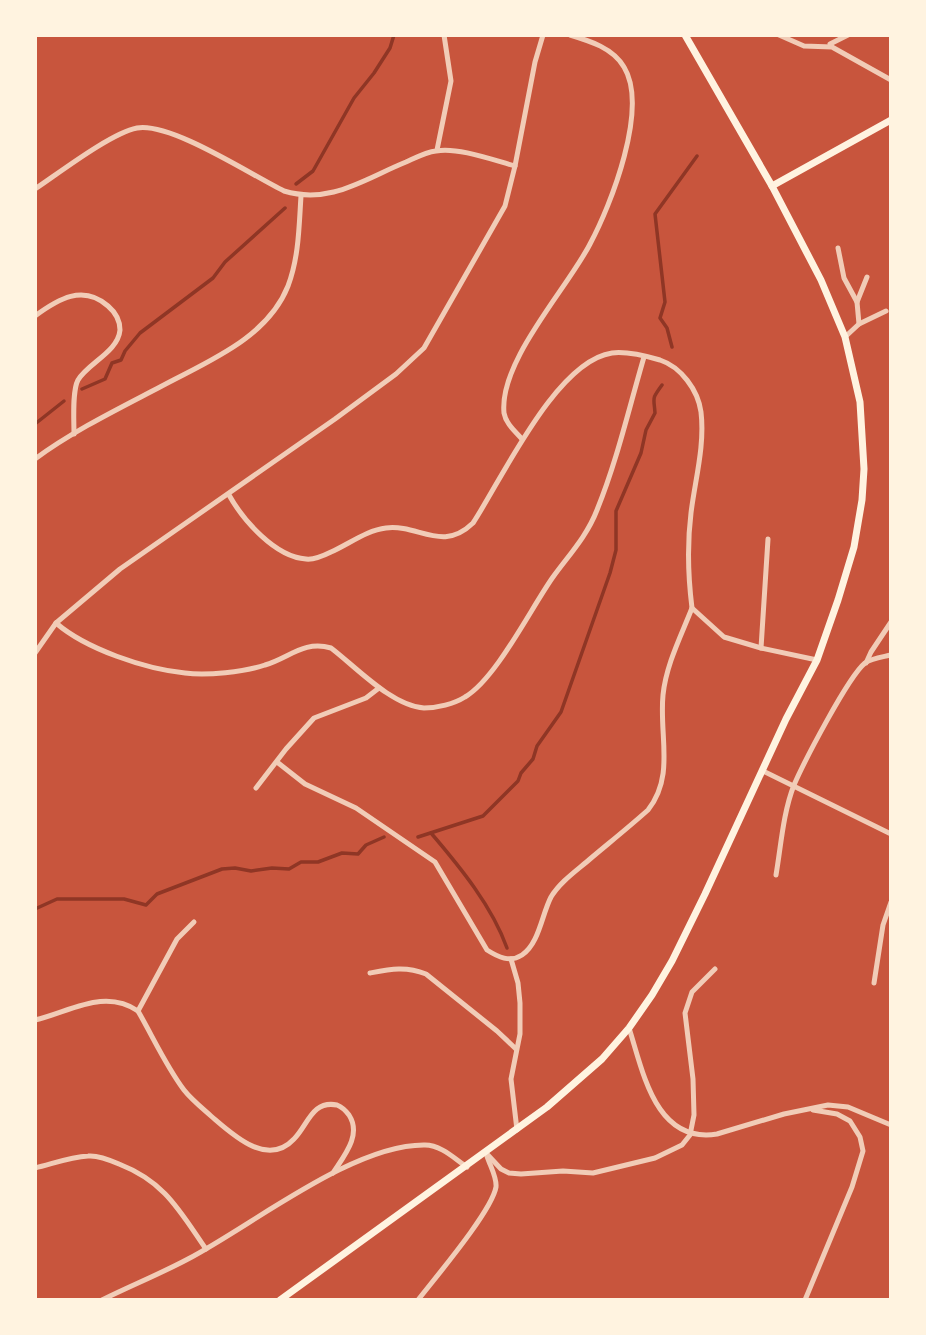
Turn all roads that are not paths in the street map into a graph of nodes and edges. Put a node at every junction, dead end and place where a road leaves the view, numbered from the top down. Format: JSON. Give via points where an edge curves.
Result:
{"nodes":[{"id":1,"x":443,"y":35,"type":"edge"},
{"id":2,"x":543,"y":35,"type":"edge"},
{"id":3,"x":570,"y":35,"type":"edge"},
{"id":4,"x":685,"y":35,"type":"edge"},
{"id":5,"x":779,"y":35,"type":"edge"},
{"id":6,"x":848,"y":35,"type":"edge"},
{"id":7,"x":824,"y":46,"type":"junction"},
{"id":8,"x":891,"y":80,"type":"edge"},
{"id":9,"x":891,"y":120,"type":"edge"},
{"id":10,"x":437,"y":150,"type":"junction"},
{"id":11,"x":515,"y":166,"type":"junction"},
{"id":12,"x":772,"y":186,"type":"junction"},
{"id":13,"x":35,"y":189,"type":"edge"},
{"id":14,"x":300,"y":196,"type":"junction"},
{"id":15,"x":838,"y":248,"type":"dead end"},
{"id":16,"x":867,"y":277,"type":"dead end"},
{"id":17,"x":857,"y":302,"type":"junction"},
{"id":18,"x":886,"y":311,"type":"dead end"},
{"id":19,"x":35,"y":316,"type":"edge"},
{"id":20,"x":859,"y":324,"type":"junction"},
{"id":21,"x":845,"y":337,"type":"junction"},
{"id":22,"x":643,"y":357,"type":"junction"},
{"id":23,"x":74,"y":434,"type":"junction"},
{"id":24,"x":522,"y":439,"type":"junction"},
{"id":25,"x":35,"y":459,"type":"edge"},
{"id":26,"x":229,"y":495,"type":"junction"},
{"id":27,"x":768,"y":539,"type":"dead end"},
{"id":28,"x":692,"y":608,"type":"junction"},
{"id":29,"x":891,"y":622,"type":"edge"},
{"id":30,"x":56,"y":623,"type":"junction"},
{"id":31,"x":761,"y":648,"type":"junction"},
{"id":32,"x":35,"y":653,"type":"edge"},
{"id":33,"x":891,"y":655,"type":"edge"},
{"id":34,"x":817,"y":660,"type":"junction"},
{"id":35,"x":866,"y":663,"type":"junction"},
{"id":36,"x":379,"y":688,"type":"junction"},
{"id":37,"x":277,"y":762,"type":"junction"},
{"id":38,"x":763,"y":771,"type":"junction"},
{"id":39,"x":794,"y":786,"type":"junction"},
{"id":40,"x":256,"y":788,"type":"dead end"},
{"id":41,"x":891,"y":834,"type":"edge"},
{"id":42,"x":776,"y":875,"type":"dead end"},
{"id":43,"x":891,"y":902,"type":"edge"},
{"id":44,"x":194,"y":922,"type":"dead end"},
{"id":45,"x":511,"y":959,"type":"junction"},
{"id":46,"x":715,"y":969,"type":"dead end"},
{"id":47,"x":370,"y":973,"type":"dead end"},
{"id":48,"x":874,"y":983,"type":"dead end"},
{"id":49,"x":138,"y":1011,"type":"junction"},
{"id":50,"x":35,"y":1020,"type":"edge"},
{"id":51,"x":629,"y":1028,"type":"junction"},
{"id":52,"x":516,"y":1049,"type":"junction"},
{"id":53,"x":810,"y":1109,"type":"junction"},
{"id":54,"x":891,"y":1125,"type":"edge"},
{"id":55,"x":517,"y":1130,"type":"junction"},
{"id":56,"x":690,"y":1133,"type":"junction"},
{"id":57,"x":486,"y":1153,"type":"junction"},
{"id":58,"x":467,"y":1167,"type":"junction"},
{"id":59,"x":35,"y":1168,"type":"edge"},
{"id":60,"x":334,"y":1173,"type":"junction"},
{"id":61,"x":206,"y":1250,"type":"junction"},
{"id":62,"x":808,"y":1299,"type":"edge"},
{"id":63,"x":102,"y":1300,"type":"edge"},
{"id":64,"x":280,"y":1300,"type":"edge"},
{"id":65,"x":418,"y":1300,"type":"edge"}],
"edges":[{"from":1,"to":10,"type":"street","via":[[451,80]]},
{"from":2,"to":11,"type":"street"},
{"from":3,"to":24,"type":"street","via":[[613,54],[624,67],[631,84],[631,131],[590,244],[533,330],[507,388],[505,416]]},
{"from":4,"to":12,"type":"main road"},
{"from":5,"to":7,"type":"street","via":[[804,46]]},
{"from":6,"to":7,"type":"street"},
{"from":7,"to":8,"type":"street"},
{"from":9,"to":12,"type":"main road"},
{"from":10,"to":11,"type":"street"},
{"from":10,"to":14,"type":"street","via":[[338,191]]},
{"from":11,"to":26,"type":"street","via":[[505,206],[424,348],[396,374]]},
{"from":12,"to":21,"type":"main road"},
{"from":13,"to":14,"type":"street","via":[[128,130],[148,127]]},
{"from":14,"to":23,"type":"street","via":[[293,268],[287,288],[266,319],[226,352]]},
{"from":15,"to":17,"type":"street","via":[[844,278]]},
{"from":16,"to":17,"type":"street"},
{"from":17,"to":20,"type":"street"},
{"from":18,"to":20,"type":"street"},
{"from":19,"to":23,"type":"street","via":[[61,299],[82,294],[106,304],[119,322],[115,341],[77,382]]},
{"from":20,"to":21,"type":"street"},
{"from":21,"to":34,"type":"main road","via":[[860,402],[862,500],[854,547]]},
{"from":22,"to":24,"type":"street","via":[[612,353],[577,372]]},
{"from":22,"to":28,"type":"street","via":[[671,364],[695,392],[701,410],[698,475],[688,539]]},
{"from":22,"to":36,"type":"street","via":[[592,523],[490,674],[465,697],[426,708]]},
{"from":23,"to":25,"type":"street"},
{"from":24,"to":26,"type":"street","via":[[473,523],[454,535],[438,537],[386,528],[307,559],[286,552],[257,531]]},
{"from":26,"to":30,"type":"street","via":[[120,569]]},
{"from":27,"to":31,"type":"street"},
{"from":28,"to":31,"type":"street","via":[[724,637]]},
{"from":28,"to":45,"type":"street","via":[[663,695],[664,781],[658,797],[556,889],[528,950]]},
{"from":29,"to":35,"type":"street"},
{"from":30,"to":32,"type":"street"},
{"from":30,"to":36,"type":"street","via":[[92,647],[184,673],[266,665],[321,645],[331,648]]},
{"from":31,"to":34,"type":"street"},
{"from":33,"to":35,"type":"street"},
{"from":34,"to":38,"type":"main road"},
{"from":35,"to":39,"type":"street","via":[[847,687]]},
{"from":36,"to":37,"type":"street","via":[[366,698],[314,718]]},
{"from":37,"to":40,"type":"street"},
{"from":37,"to":45,"type":"street","via":[[305,784],[356,808],[435,862],[487,950]]},
{"from":38,"to":39,"type":"street"},
{"from":38,"to":51,"type":"main road","via":[[672,961]]},
{"from":39,"to":41,"type":"street"},
{"from":39,"to":42,"type":"street"},
{"from":43,"to":48,"type":"street"},
{"from":44,"to":49,"type":"street","via":[[177,939]]},
{"from":45,"to":52,"type":"street","via":[[520,1003]]},
{"from":46,"to":56,"type":"street","via":[[692,992],[685,1013],[693,1079]]},
{"from":47,"to":52,"type":"street","via":[[396,968],[426,974]]},
{"from":49,"to":50,"type":"street","via":[[121,1001],[108,1001]]},
{"from":49,"to":60,"type":"street","via":[[184,1090],[249,1145],[282,1147],[295,1139],[319,1107],[344,1109],[351,1118],[353,1138]]},
{"from":51,"to":55,"type":"main road","via":[[594,1066]]},
{"from":51,"to":56,"type":"street","via":[[654,1101],[667,1119]]},
{"from":52,"to":55,"type":"street","via":[[511,1079]]},
{"from":53,"to":54,"type":"street","via":[[839,1105]]},
{"from":53,"to":56,"type":"street","via":[[717,1134]]},
{"from":53,"to":62,"type":"street","via":[[849,1121],[860,1136],[863,1151]]},
{"from":55,"to":57,"type":"main road"},
{"from":56,"to":57,"type":"street","via":[[687,1141],[670,1153],[593,1173],[509,1172]]},
{"from":57,"to":58,"type":"main road"},
{"from":57,"to":65,"type":"street","via":[[496,1180],[493,1197]]},
{"from":58,"to":60,"type":"street","via":[[429,1144],[390,1149]]},
{"from":58,"to":64,"type":"main road"},
{"from":59,"to":61,"type":"street","via":[[91,1155],[136,1171],[168,1195]]},
{"from":60,"to":61,"type":"street"},
{"from":61,"to":63,"type":"street"}]}
